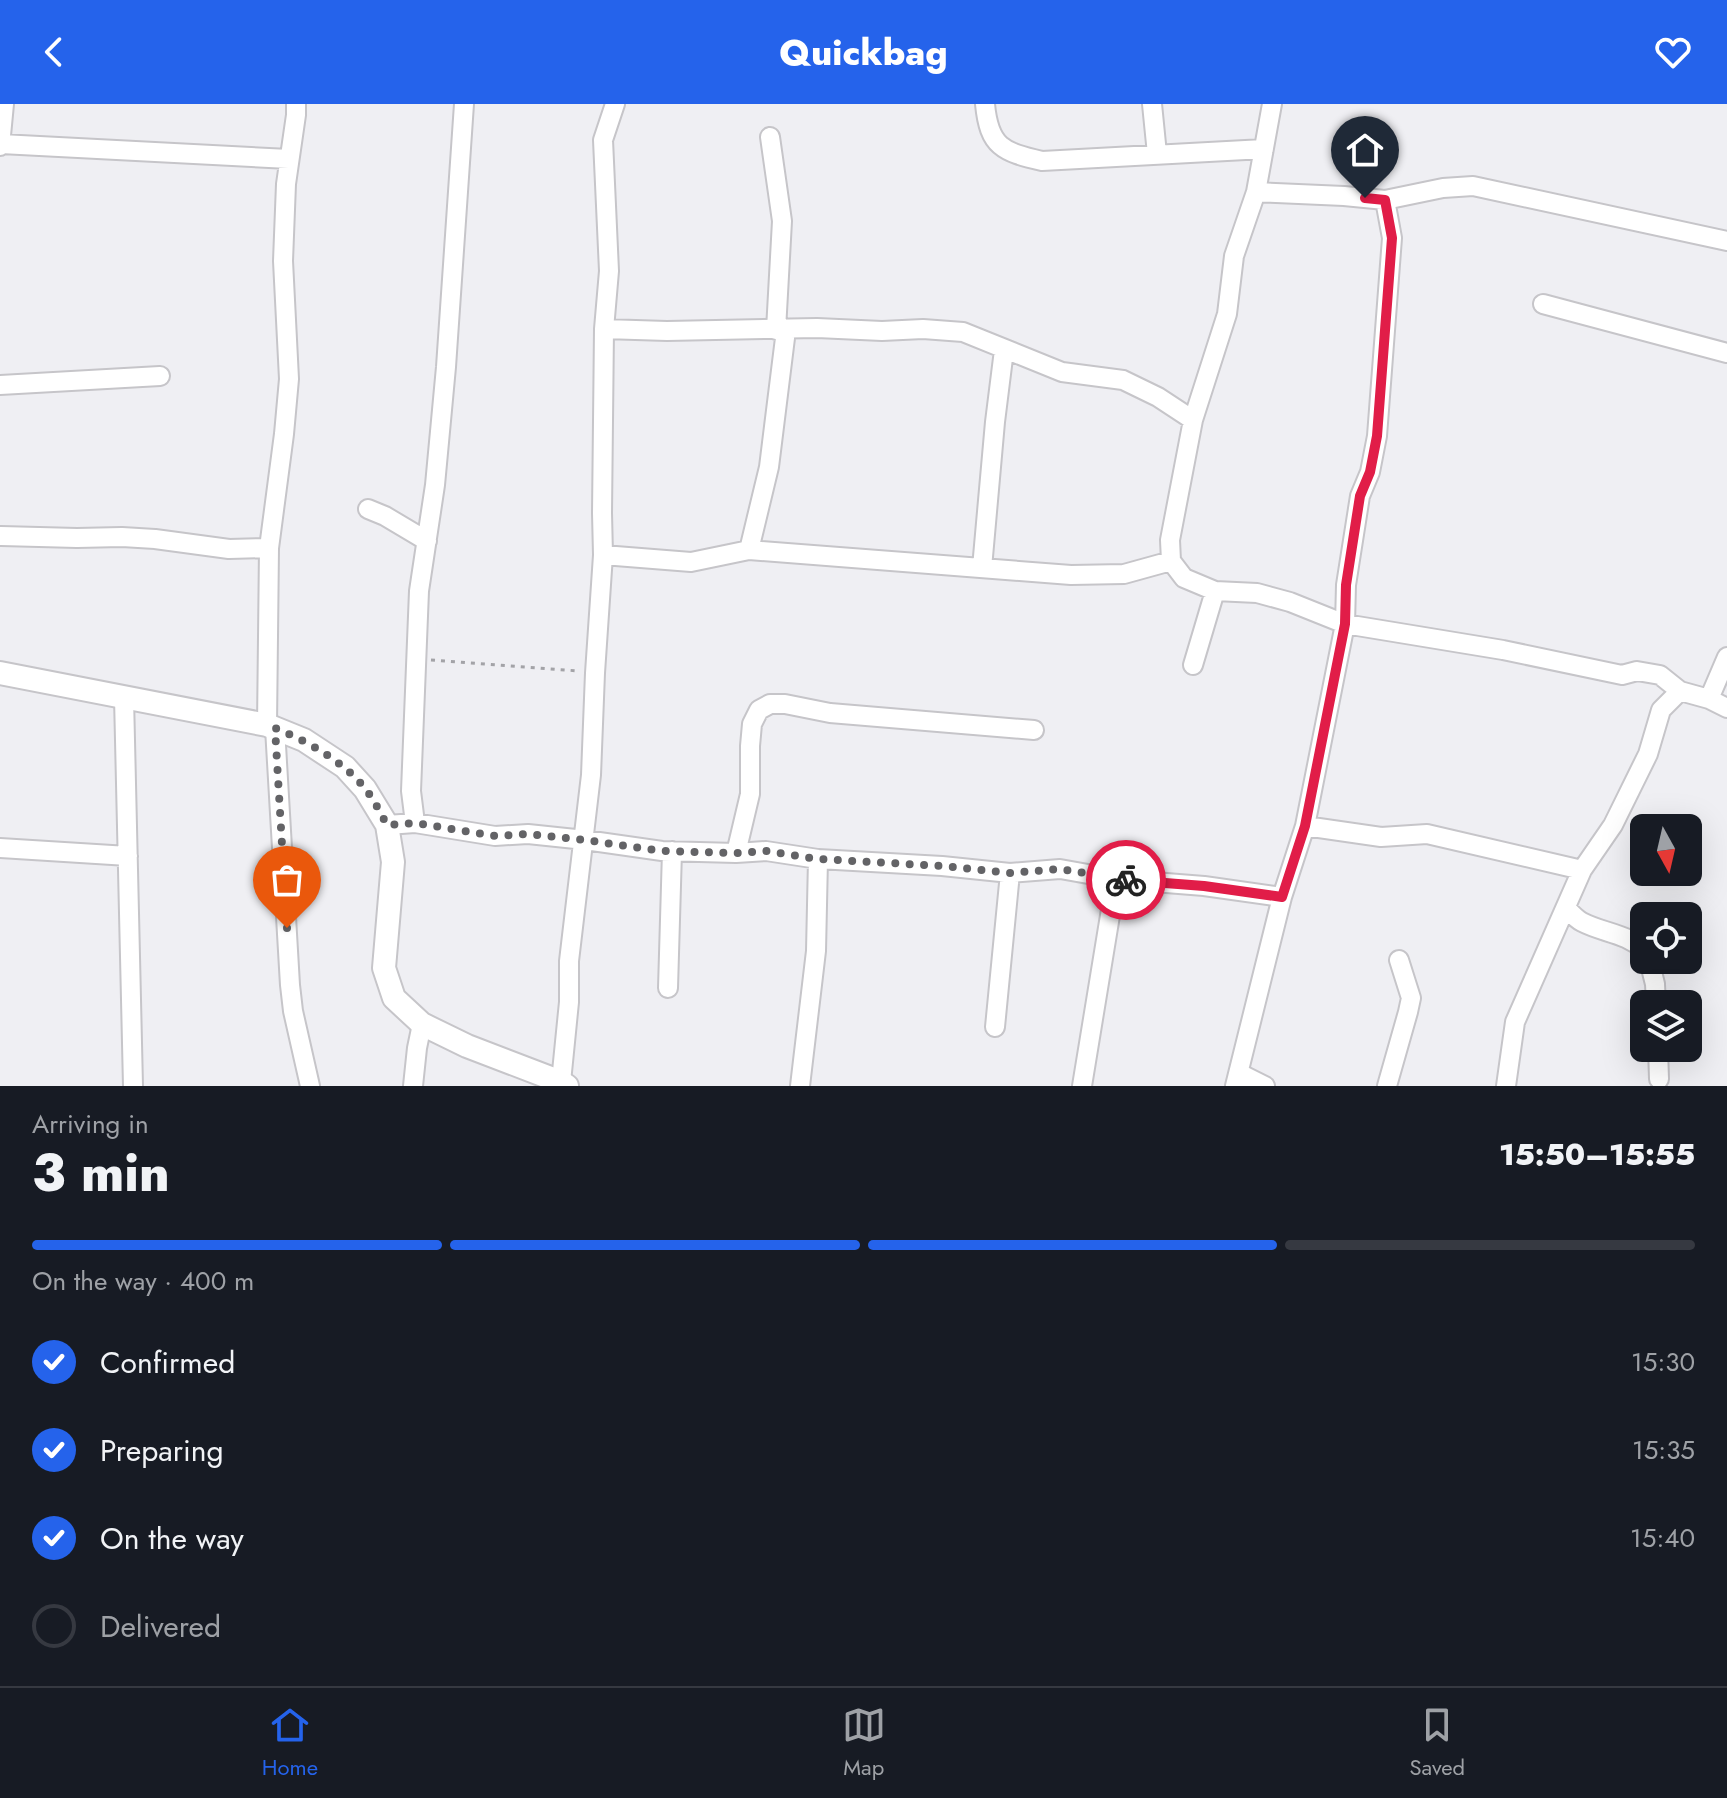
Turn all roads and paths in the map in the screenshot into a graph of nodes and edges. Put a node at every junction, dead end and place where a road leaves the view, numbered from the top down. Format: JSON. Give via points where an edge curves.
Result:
{"nodes":[{"id":1,"x":4,"y":104,"type":"edge"},
{"id":2,"x":296,"y":104,"type":"edge"},
{"id":3,"x":464,"y":104,"type":"edge"},
{"id":4,"x":615,"y":104,"type":"edge"},
{"id":5,"x":985,"y":104,"type":"edge"},
{"id":6,"x":1152,"y":104,"type":"edge"},
{"id":7,"x":1272,"y":104,"type":"edge"},
{"id":8,"x":770,"y":137,"type":"dead end"},
{"id":9,"x":0,"y":145,"type":"edge"},
{"id":10,"x":1264,"y":149,"type":"junction"},
{"id":11,"x":1157,"y":154,"type":"junction"},
{"id":12,"x":289,"y":159,"type":"junction"},
{"id":13,"x":1256,"y":192,"type":"junction"},
{"id":14,"x":1385,"y":200,"type":"junction"},
{"id":15,"x":1727,"y":241,"type":"edge"},
{"id":16,"x":1543,"y":304,"type":"dead end"},
{"id":17,"x":604,"y":329,"type":"junction"},
{"id":18,"x":781,"y":330,"type":"junction"},
{"id":19,"x":1004,"y":350,"type":"junction"},
{"id":20,"x":1727,"y":353,"type":"edge"},
{"id":21,"x":160,"y":376,"type":"dead end"},
{"id":22,"x":0,"y":385,"type":"edge"},
{"id":23,"x":1193,"y":420,"type":"junction"},
{"id":24,"x":368,"y":509,"type":"dead end"},
{"id":25,"x":1,"y":536,"type":"edge"},
{"id":26,"x":427,"y":541,"type":"junction"},
{"id":27,"x":269,"y":548,"type":"junction"},
{"id":28,"x":749,"y":550,"type":"junction"},
{"id":29,"x":603,"y":555,"type":"junction"},
{"id":30,"x":1171,"y":561,"type":"junction"},
{"id":31,"x":982,"y":568,"type":"junction"},
{"id":32,"x":1215,"y":591,"type":"junction"},
{"id":33,"x":1345,"y":624,"type":"junction"},
{"id":34,"x":1727,"y":657,"type":"edge"},
{"id":35,"x":416,"y":659,"type":"junction"},
{"id":36,"x":1193,"y":665,"type":"dead end"},
{"id":37,"x":0,"y":673,"type":"edge"},
{"id":38,"x":595,"y":673,"type":"junction"},
{"id":39,"x":1680,"y":691,"type":"junction"},
{"id":40,"x":124,"y":697,"type":"junction"},
{"id":41,"x":1709,"y":699,"type":"junction"},
{"id":42,"x":1727,"y":708,"type":"edge"},
{"id":43,"x":271,"y":726,"type":"junction"},
{"id":44,"x":1034,"y":730,"type":"dead end"},
{"id":45,"x":415,"y":823,"type":"junction"},
{"id":46,"x":387,"y":825,"type":"junction"},
{"id":47,"x":1305,"y":826,"type":"junction"},
{"id":48,"x":585,"y":840,"type":"junction"},
{"id":49,"x":0,"y":848,"type":"edge"},
{"id":50,"x":672,"y":851,"type":"junction"},
{"id":51,"x":736,"y":853,"type":"junction"},
{"id":52,"x":128,"y":856,"type":"junction"},
{"id":53,"x":818,"y":859,"type":"junction"},
{"id":54,"x":1582,"y":870,"type":"junction"},
{"id":55,"x":1010,"y":873,"type":"junction"},
{"id":56,"x":1116,"y":879,"type":"junction"},
{"id":57,"x":1282,"y":897,"type":"junction"},
{"id":58,"x":1566,"y":908,"type":"junction"},
{"id":59,"x":1630,"y":940,"type":"edge"},
{"id":60,"x":1399,"y":960,"type":"dead end"},
{"id":61,"x":668,"y":988,"type":"dead end"},
{"id":62,"x":422,"y":1024,"type":"junction"},
{"id":63,"x":995,"y":1027,"type":"dead end"},
{"id":64,"x":1658,"y":1062,"type":"edge"},
{"id":65,"x":1237,"y":1079,"type":"edge"},
{"id":66,"x":1659,"y":1079,"type":"dead end"},
{"id":67,"x":564,"y":1084,"type":"edge"},
{"id":68,"x":133,"y":1086,"type":"edge"},
{"id":69,"x":310,"y":1086,"type":"edge"},
{"id":70,"x":413,"y":1086,"type":"edge"},
{"id":71,"x":800,"y":1086,"type":"edge"},
{"id":72,"x":1082,"y":1086,"type":"edge"},
{"id":73,"x":1265,"y":1086,"type":"edge"},
{"id":74,"x":1387,"y":1086,"type":"edge"},
{"id":75,"x":1506,"y":1086,"type":"edge"}],
"edges":[{"from":1,"to":9,"type":"street"},
{"from":2,"to":12,"type":"street"},
{"from":3,"to":26,"type":"street","via":[[446,367]]},
{"from":4,"to":17,"type":"street","via":[[603,140],[609,271]]},
{"from":5,"to":11,"type":"street","via":[[993,139],[1011,154],[1042,161]]},
{"from":6,"to":11,"type":"street"},
{"from":7,"to":10,"type":"street"},
{"from":8,"to":18,"type":"street","via":[[782,221]]},
{"from":9,"to":12,"type":"street"},
{"from":10,"to":11,"type":"street"},
{"from":10,"to":13,"type":"street"},
{"from":12,"to":27,"type":"street","via":[[283,261],[289,379]]},
{"from":13,"to":14,"type":"street"},
{"from":13,"to":23,"type":"street","via":[[1234,256],[1227,314]]},
{"from":14,"to":15,"type":"street","via":[[1473,186]]},
{"from":14,"to":33,"type":"street","via":[[1392,238],[1379,410],[1370,472],[1352,536]]},
{"from":16,"to":20,"type":"street"},
{"from":17,"to":18,"type":"street"},
{"from":17,"to":29,"type":"street"},
{"from":18,"to":19,"type":"street","via":[[963,332]]},
{"from":18,"to":28,"type":"street","via":[[769,467]]},
{"from":19,"to":23,"type":"street","via":[[1062,372],[1123,380]]},
{"from":19,"to":31,"type":"street"},
{"from":21,"to":22,"type":"street"},
{"from":23,"to":30,"type":"street","via":[[1170,540]]},
{"from":24,"to":26,"type":"street"},
{"from":25,"to":27,"type":"street","via":[[122,537]]},
{"from":26,"to":35,"type":"street"},
{"from":27,"to":43,"type":"street"},
{"from":28,"to":29,"type":"street","via":[[691,562]]},
{"from":28,"to":31,"type":"street"},
{"from":29,"to":38,"type":"street"},
{"from":30,"to":31,"type":"street","via":[[1124,574]]},
{"from":30,"to":32,"type":"street","via":[[1184,578]]},
{"from":32,"to":33,"type":"street","via":[[1257,593]]},
{"from":32,"to":36,"type":"street"},
{"from":33,"to":39,"type":"street","via":[[1622,675],[1660,675]]},
{"from":33,"to":47,"type":"street"},
{"from":34,"to":41,"type":"street"},
{"from":35,"to":38,"type":"path"},
{"from":35,"to":45,"type":"street","via":[[411,791]]},
{"from":37,"to":40,"type":"street"},
{"from":38,"to":48,"type":"street"},
{"from":39,"to":41,"type":"street"},
{"from":39,"to":54,"type":"street","via":[[1661,710],[1648,754],[1613,825]]},
{"from":40,"to":43,"type":"street"},
{"from":40,"to":52,"type":"street"},
{"from":41,"to":42,"type":"street"},
{"from":43,"to":46,"type":"street","via":[[345,767]]},
{"from":43,"to":69,"type":"street","via":[[290,985]]},
{"from":44,"to":51,"type":"street","via":[[770,704],[759,710],[752,724],[750,794]]},
{"from":45,"to":46,"type":"street"},
{"from":45,"to":48,"type":"street","via":[[495,836]]},
{"from":46,"to":62,"type":"street","via":[[393,862],[384,968],[394,998]]},
{"from":47,"to":54,"type":"street","via":[[1381,837],[1427,834]]},
{"from":47,"to":57,"type":"street"},
{"from":48,"to":50,"type":"street"},
{"from":48,"to":67,"type":"street","via":[[569,961]]},
{"from":49,"to":52,"type":"street"},
{"from":50,"to":51,"type":"street"},
{"from":50,"to":61,"type":"street"},
{"from":51,"to":53,"type":"street","via":[[766,851]]},
{"from":52,"to":68,"type":"street"},
{"from":53,"to":55,"type":"street"},
{"from":53,"to":71,"type":"street","via":[[816,951]]},
{"from":54,"to":58,"type":"street"},
{"from":55,"to":56,"type":"street","via":[[1060,869]]},
{"from":55,"to":63,"type":"street"},
{"from":56,"to":57,"type":"street"},
{"from":56,"to":72,"type":"street"},
{"from":57,"to":65,"type":"street"},
{"from":58,"to":59,"type":"street","via":[[1581,921]]},
{"from":58,"to":75,"type":"street","via":[[1515,1022]]},
{"from":60,"to":74,"type":"street","via":[[1411,998]]},
{"from":62,"to":67,"type":"street"},
{"from":62,"to":70,"type":"street"},
{"from":64,"to":66,"type":"street"},
{"from":65,"to":73,"type":"street"}]}
